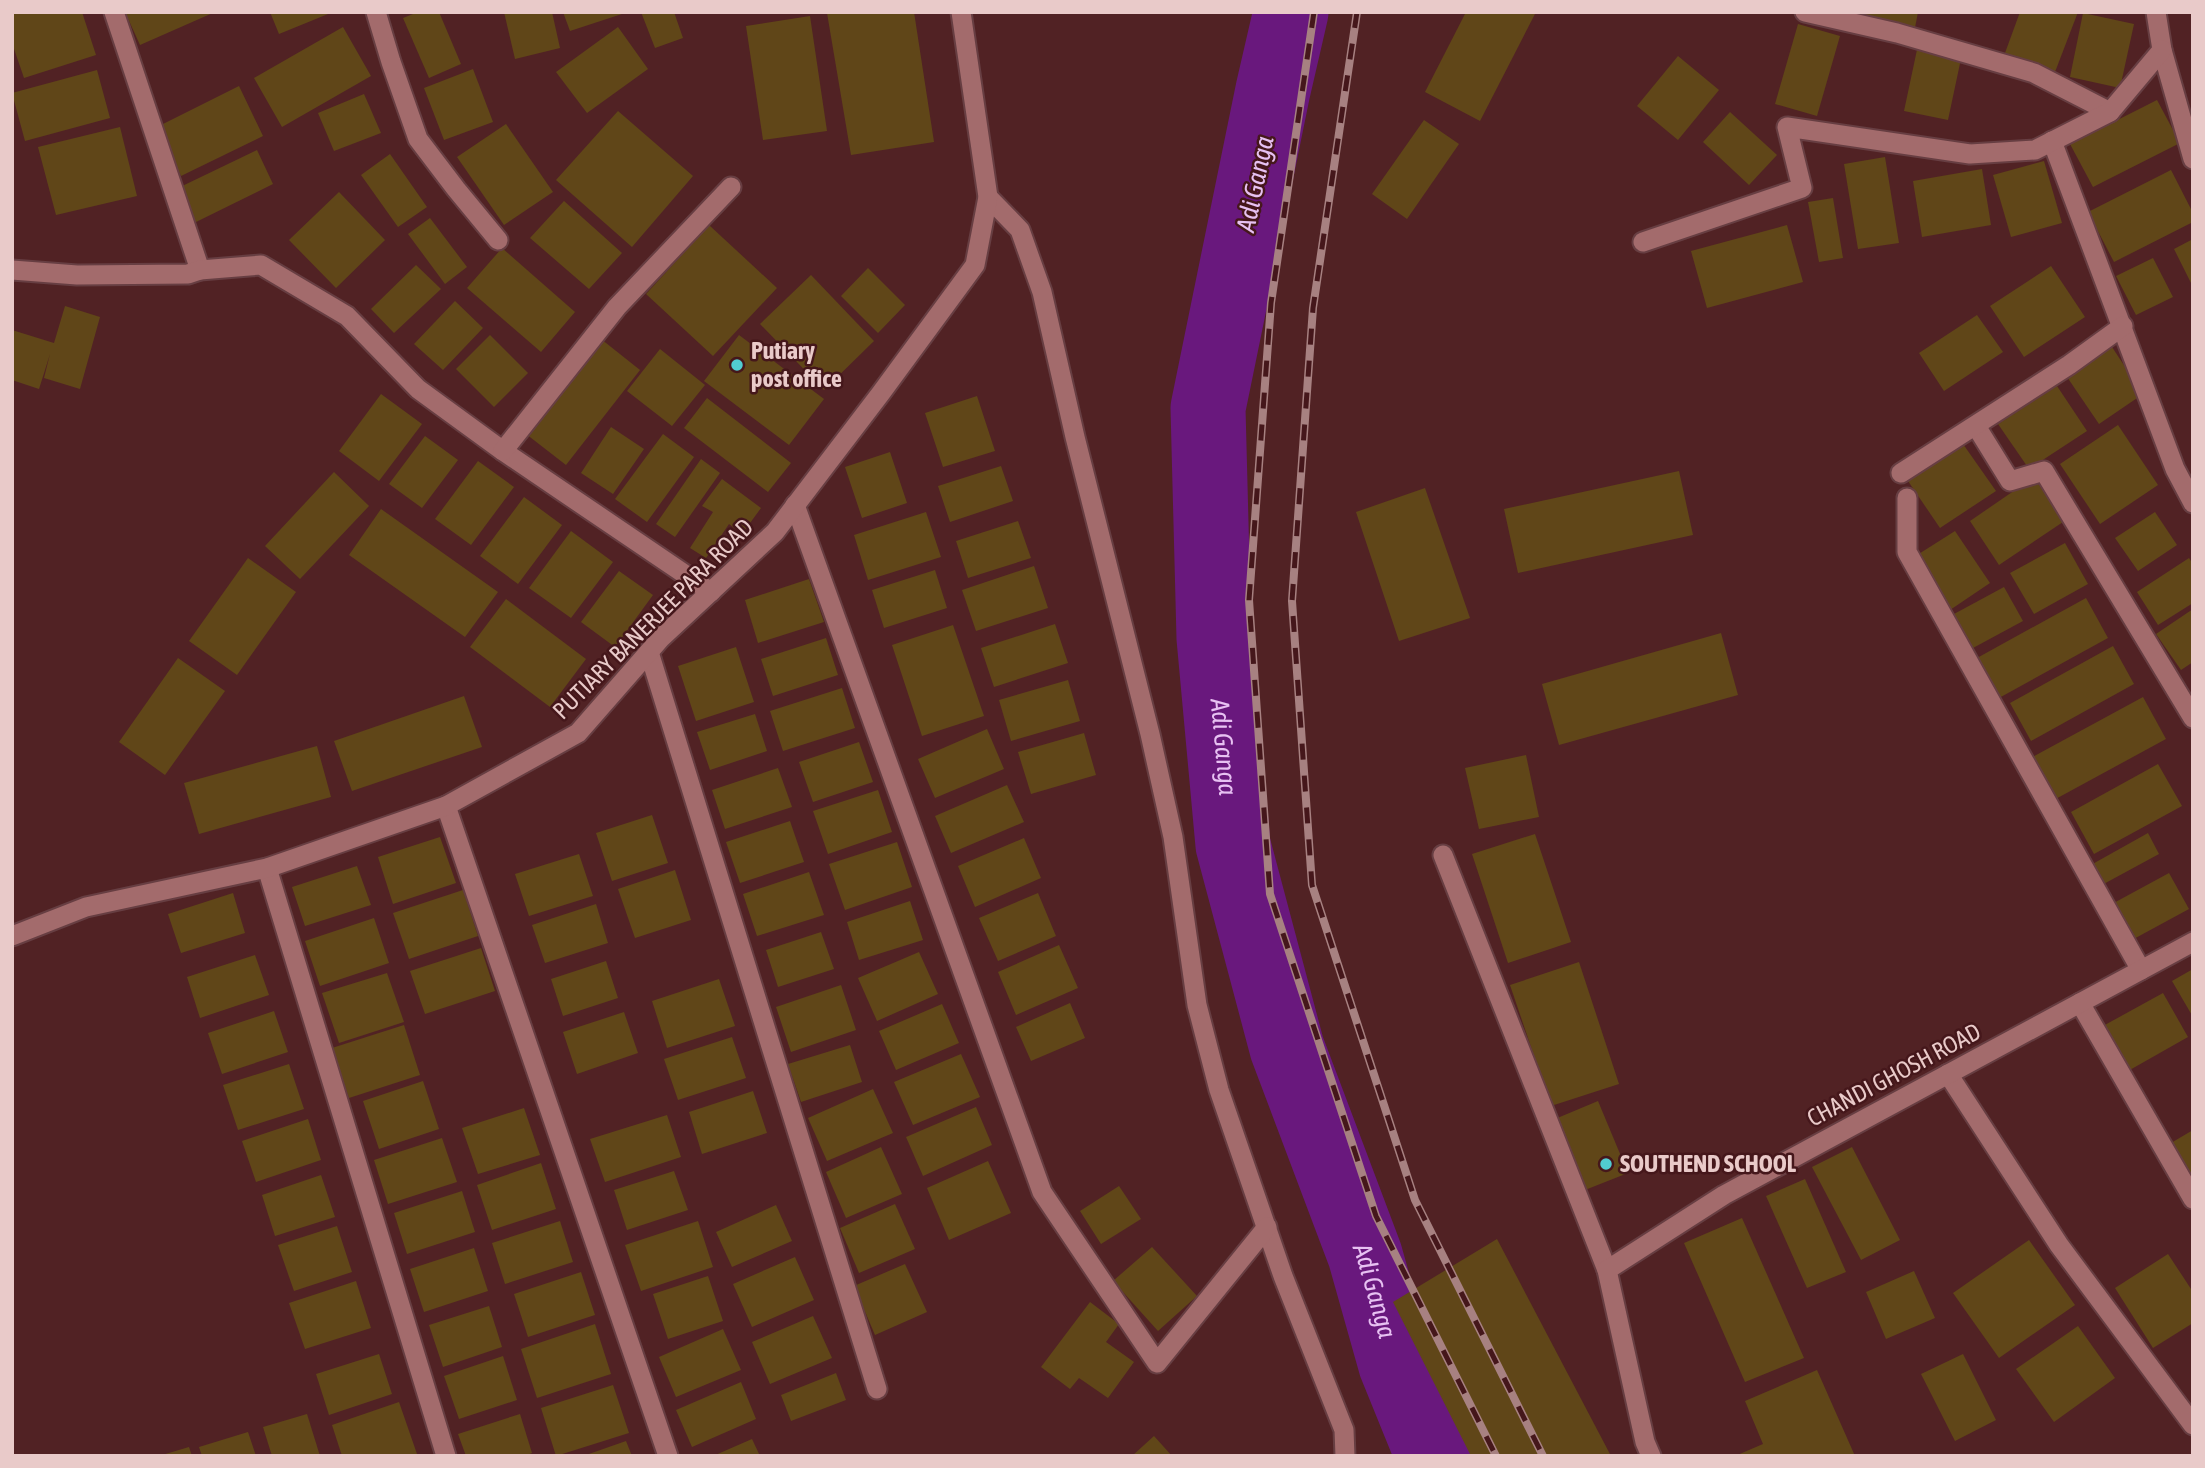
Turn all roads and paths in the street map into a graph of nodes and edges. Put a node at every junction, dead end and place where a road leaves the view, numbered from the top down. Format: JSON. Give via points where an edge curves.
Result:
{"nodes":[{"id":1,"x":114,"y":12,"type":"edge"},
{"id":2,"x":376,"y":12,"type":"edge"},
{"id":3,"x":961,"y":12,"type":"edge"},
{"id":4,"x":1805,"y":12,"type":"edge"},
{"id":5,"x":2156,"y":12,"type":"edge"},
{"id":6,"x":2162,"y":50,"type":"junction"},
{"id":7,"x":2110,"y":112,"type":"junction"},
{"id":8,"x":2052,"y":141,"type":"junction"},
{"id":9,"x":2193,"y":159,"type":"edge"},
{"id":10,"x":731,"y":187,"type":"dead end"},
{"id":11,"x":988,"y":197,"type":"junction"},
{"id":12,"x":498,"y":240,"type":"dead end"},
{"id":13,"x":1643,"y":242,"type":"dead end"},
{"id":14,"x":12,"y":270,"type":"edge"},
{"id":15,"x":200,"y":271,"type":"junction"},
{"id":16,"x":2123,"y":326,"type":"junction"},
{"id":17,"x":1976,"y":426,"type":"junction"},
{"id":18,"x":503,"y":451,"type":"junction"},
{"id":19,"x":1901,"y":472,"type":"dead end"},
{"id":20,"x":1908,"y":498,"type":"dead end"},
{"id":21,"x":2193,"y":503,"type":"edge"},
{"id":22,"x":795,"y":505,"type":"junction"},
{"id":23,"x":711,"y":592,"type":"junction"},
{"id":24,"x":649,"y":652,"type":"junction"},
{"id":25,"x":2193,"y":718,"type":"edge"},
{"id":26,"x":446,"y":806,"type":"junction"},
{"id":27,"x":1443,"y":855,"type":"dead end"},
{"id":28,"x":267,"y":869,"type":"junction"},
{"id":29,"x":12,"y":936,"type":"edge"},
{"id":30,"x":2193,"y":942,"type":"edge"},
{"id":31,"x":2141,"y":970,"type":"junction"},
{"id":32,"x":2080,"y":1003,"type":"junction"},
{"id":33,"x":1948,"y":1074,"type":"junction"},
{"id":34,"x":2193,"y":1199,"type":"edge"},
{"id":35,"x":1267,"y":1227,"type":"junction"},
{"id":36,"x":1607,"y":1270,"type":"junction"},
{"id":37,"x":877,"y":1389,"type":"dead end"},
{"id":38,"x":2193,"y":1425,"type":"edge"},
{"id":39,"x":446,"y":1456,"type":"edge"},
{"id":40,"x":668,"y":1456,"type":"edge"},
{"id":41,"x":1345,"y":1456,"type":"edge"},
{"id":42,"x":1651,"y":1456,"type":"edge"}],
"edges":[{"from":1,"to":15,"type":"street"},
{"from":2,"to":12,"type":"street","via":[[418,139]]},
{"from":3,"to":11,"type":"street","name":"PUTIARY BANERJEE PARA ROAD"},
{"from":4,"to":7,"type":"street","via":[[2034,73]]},
{"from":5,"to":6,"type":"street"},
{"from":6,"to":7,"type":"street"},
{"from":6,"to":9,"type":"street"},
{"from":7,"to":8,"type":"street"},
{"from":8,"to":13,"type":"street","via":[[2035,150],[1970,154],[1787,127],[1802,188]]},
{"from":8,"to":16,"type":"street"},
{"from":10,"to":18,"type":"street","via":[[617,307]]},
{"from":11,"to":22,"type":"street","name":"PUTIARY BANERJEE PARA ROAD","via":[[975,265]]},
{"from":11,"to":35,"type":"street","via":[[1020,230],[1042,292],[1170,824],[1197,1005],[1219,1090]]},
{"from":14,"to":15,"type":"street","via":[[77,275]]},
{"from":15,"to":18,"type":"street","via":[[261,265],[346,316],[418,389]]},
{"from":16,"to":17,"type":"street"},
{"from":16,"to":21,"type":"street","via":[[2175,469]]},
{"from":17,"to":19,"type":"street"},
{"from":17,"to":25,"type":"street","via":[[2010,481],[2044,471]]},
{"from":18,"to":23,"type":"street"},
{"from":20,"to":31,"type":"street","via":[[1908,552]]},
{"from":22,"to":23,"type":"street","name":"PUTIARY BANERJEE PARA ROAD","via":[[775,533]]},
{"from":22,"to":35,"type":"street","via":[[1042,1192],[1157,1363]]},
{"from":23,"to":24,"type":"street","name":"PUTIARY BANERJEE PARA ROAD"},
{"from":24,"to":26,"type":"street","name":"PUTIARY BANERJEE PARA ROAD","via":[[578,733]]},
{"from":24,"to":37,"type":"street"},
{"from":26,"to":28,"type":"street","name":"PUTIARY BANERJEE PARA ROAD"},
{"from":26,"to":40,"type":"street"},
{"from":27,"to":36,"type":"street"},
{"from":28,"to":29,"type":"street","name":"PUTIARY BANERJEE PARA ROAD","via":[[86,907]]},
{"from":28,"to":39,"type":"street"},
{"from":30,"to":31,"type":"street","name":"CHANDI GHOSH ROAD"},
{"from":31,"to":32,"type":"street","name":"CHANDI GHOSH ROAD"},
{"from":32,"to":33,"type":"street","name":"CHANDI GHOSH ROAD"},
{"from":32,"to":34,"type":"street"},
{"from":33,"to":36,"type":"street","name":"CHANDI GHOSH ROAD","via":[[1724,1195]]},
{"from":33,"to":38,"type":"street","via":[[2059,1245]]},
{"from":35,"to":41,"type":"street","via":[[1344,1430]]},
{"from":36,"to":42,"type":"street"}]}
